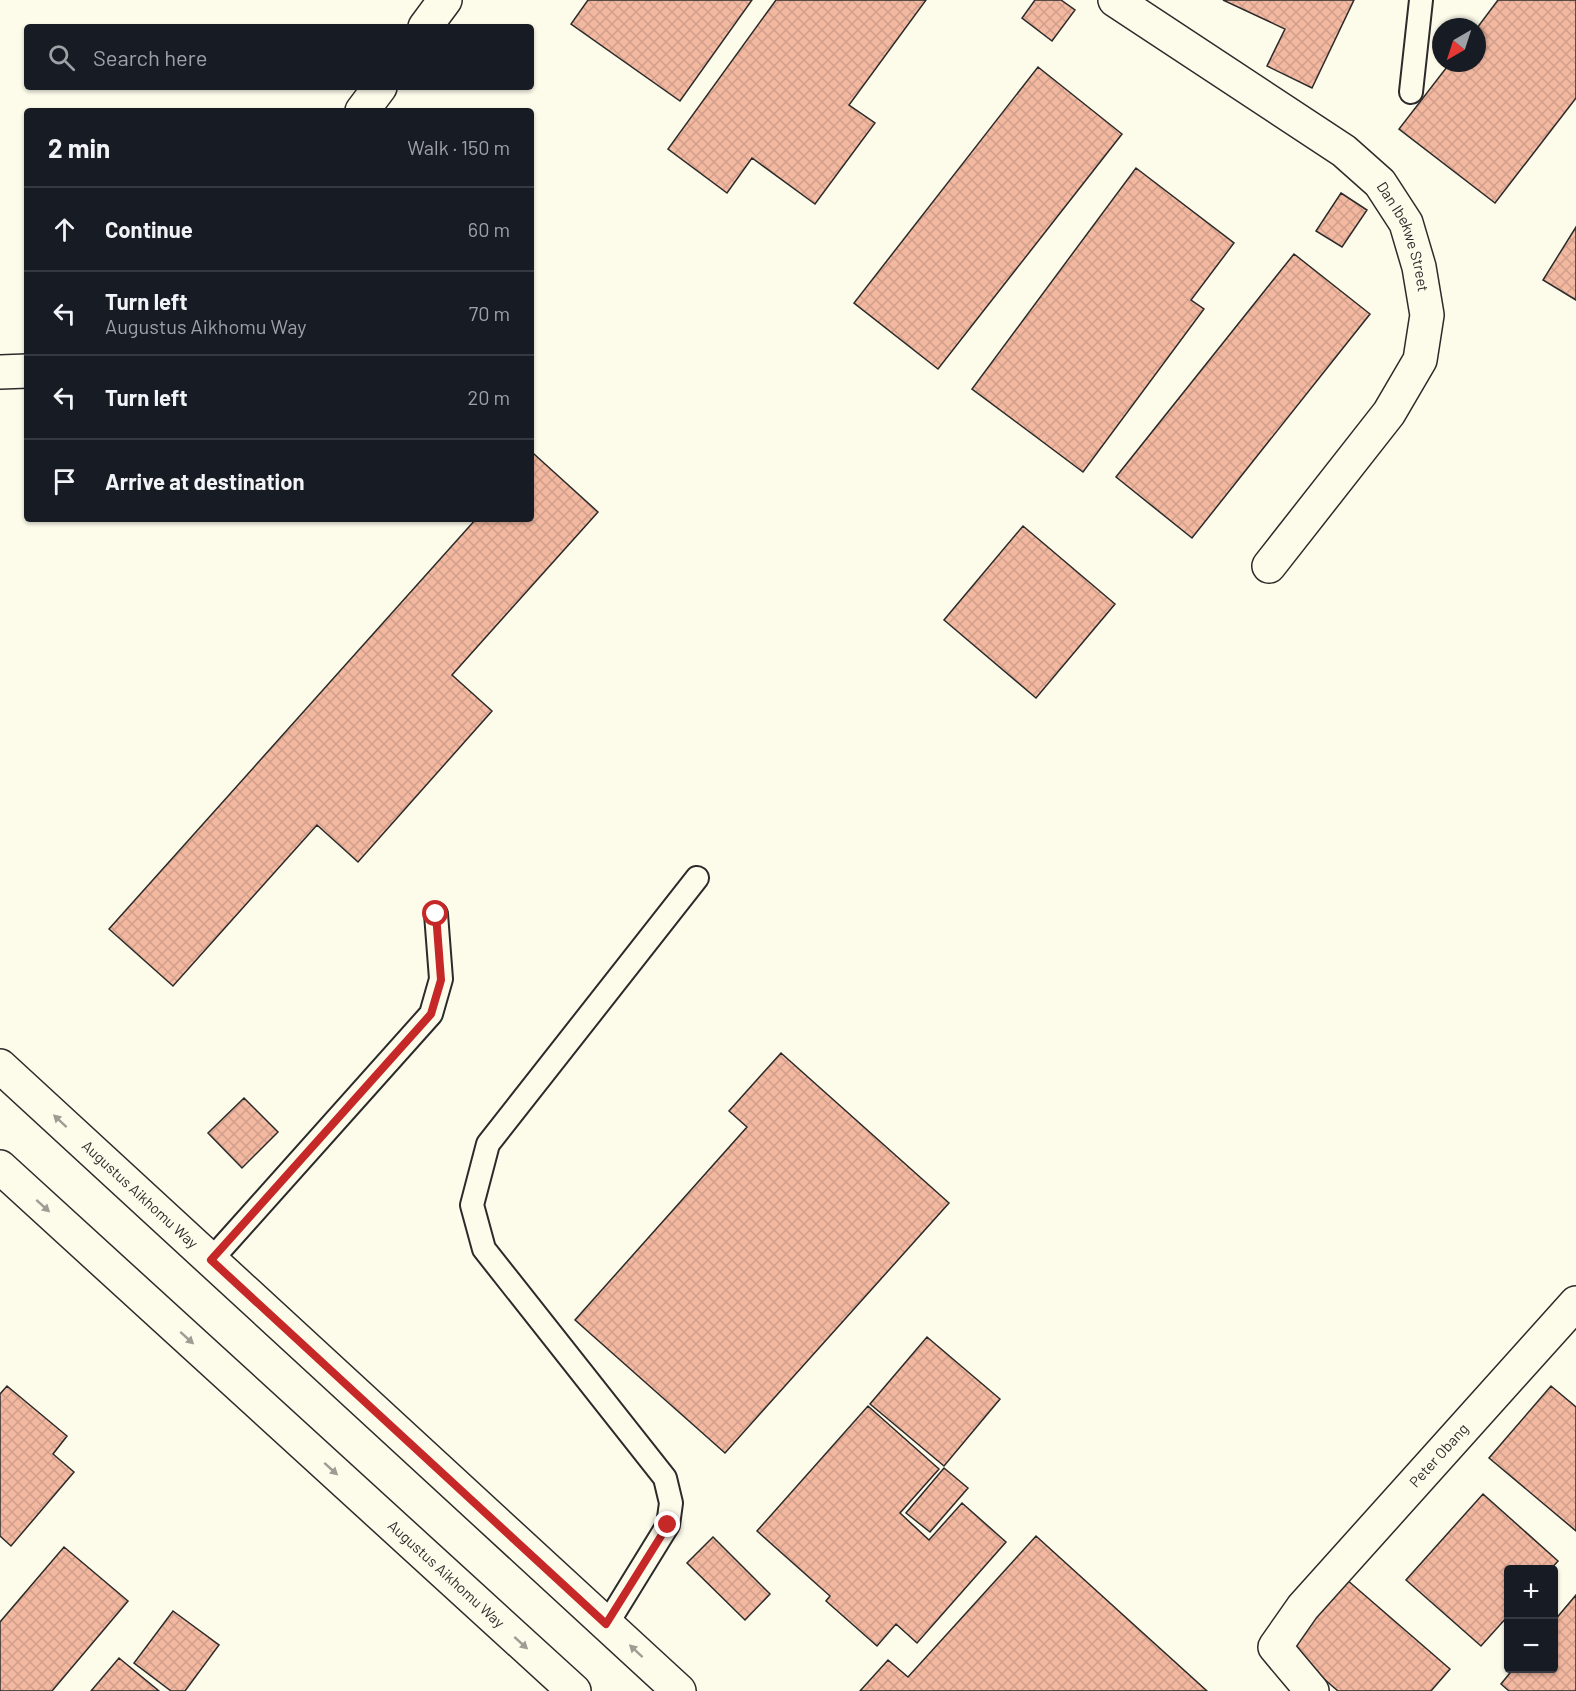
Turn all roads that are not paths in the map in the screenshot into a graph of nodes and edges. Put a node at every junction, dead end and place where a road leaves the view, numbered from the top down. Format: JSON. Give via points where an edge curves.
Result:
{"nodes":[{"id":1,"x":445,"y":0,"type":"edge"},
{"id":2,"x":1115,"y":0,"type":"edge"},
{"id":3,"x":1421,"y":0,"type":"edge"},
{"id":4,"x":427,"y":24,"type":"edge"},
{"id":5,"x":378,"y":90,"type":"edge"},
{"id":6,"x":1411,"y":92,"type":"dead end"},
{"id":7,"x":364,"y":108,"type":"edge"},
{"id":8,"x":24,"y":371,"type":"edge"},
{"id":9,"x":0,"y":372,"type":"edge"},
{"id":10,"x":1269,"y":566,"type":"dead end"},
{"id":11,"x":697,"y":878,"type":"dead end"},
{"id":12,"x":436,"y":914,"type":"dead end"},
{"id":13,"x":0,"y":1066,"type":"edge"},
{"id":14,"x":0,"y":1167,"type":"edge"},
{"id":15,"x":211,"y":1260,"type":"junction"},
{"id":16,"x":1576,"y":1303,"type":"edge"},
{"id":17,"x":606,"y":1624,"type":"junction"},
{"id":18,"x":574,"y":1691,"type":"edge"},
{"id":19,"x":679,"y":1691,"type":"edge"},
{"id":20,"x":1311,"y":1691,"type":"edge"}],
"edges":[{"from":1,"to":4,"type":"street"},
{"from":2,"to":10,"type":"street","name":"Dan Ibekwe Street","via":[[1344,151],[1380,183],[1406,223],[1419,267],[1427,315],[1420,360],[1389,414]]},
{"from":3,"to":6,"type":"lane"},
{"from":5,"to":7,"type":"street"},
{"from":8,"to":9,"type":"street"},
{"from":11,"to":17,"type":"lane","via":[[488,1144],[472,1205],[484,1249],[665,1478],[671,1503],[668,1525]]},
{"from":12,"to":15,"type":"lane","via":[[441,980],[431,1014]]},
{"from":15,"to":13,"type":"street","name":"Augustus Aikhomu Way","one_way":true},
{"from":14,"to":18,"type":"street","name":"Augustus Aikhomu Way","one_way":true},
{"from":15,"to":17,"type":"street","name":"Augustus Aikhomu Way"},
{"from":16,"to":20,"type":"street","name":"Peter Obang","via":[[1302,1607],[1275,1647]]},
{"from":19,"to":17,"type":"street","name":"Augustus Aikhomu Way","one_way":true}]}
